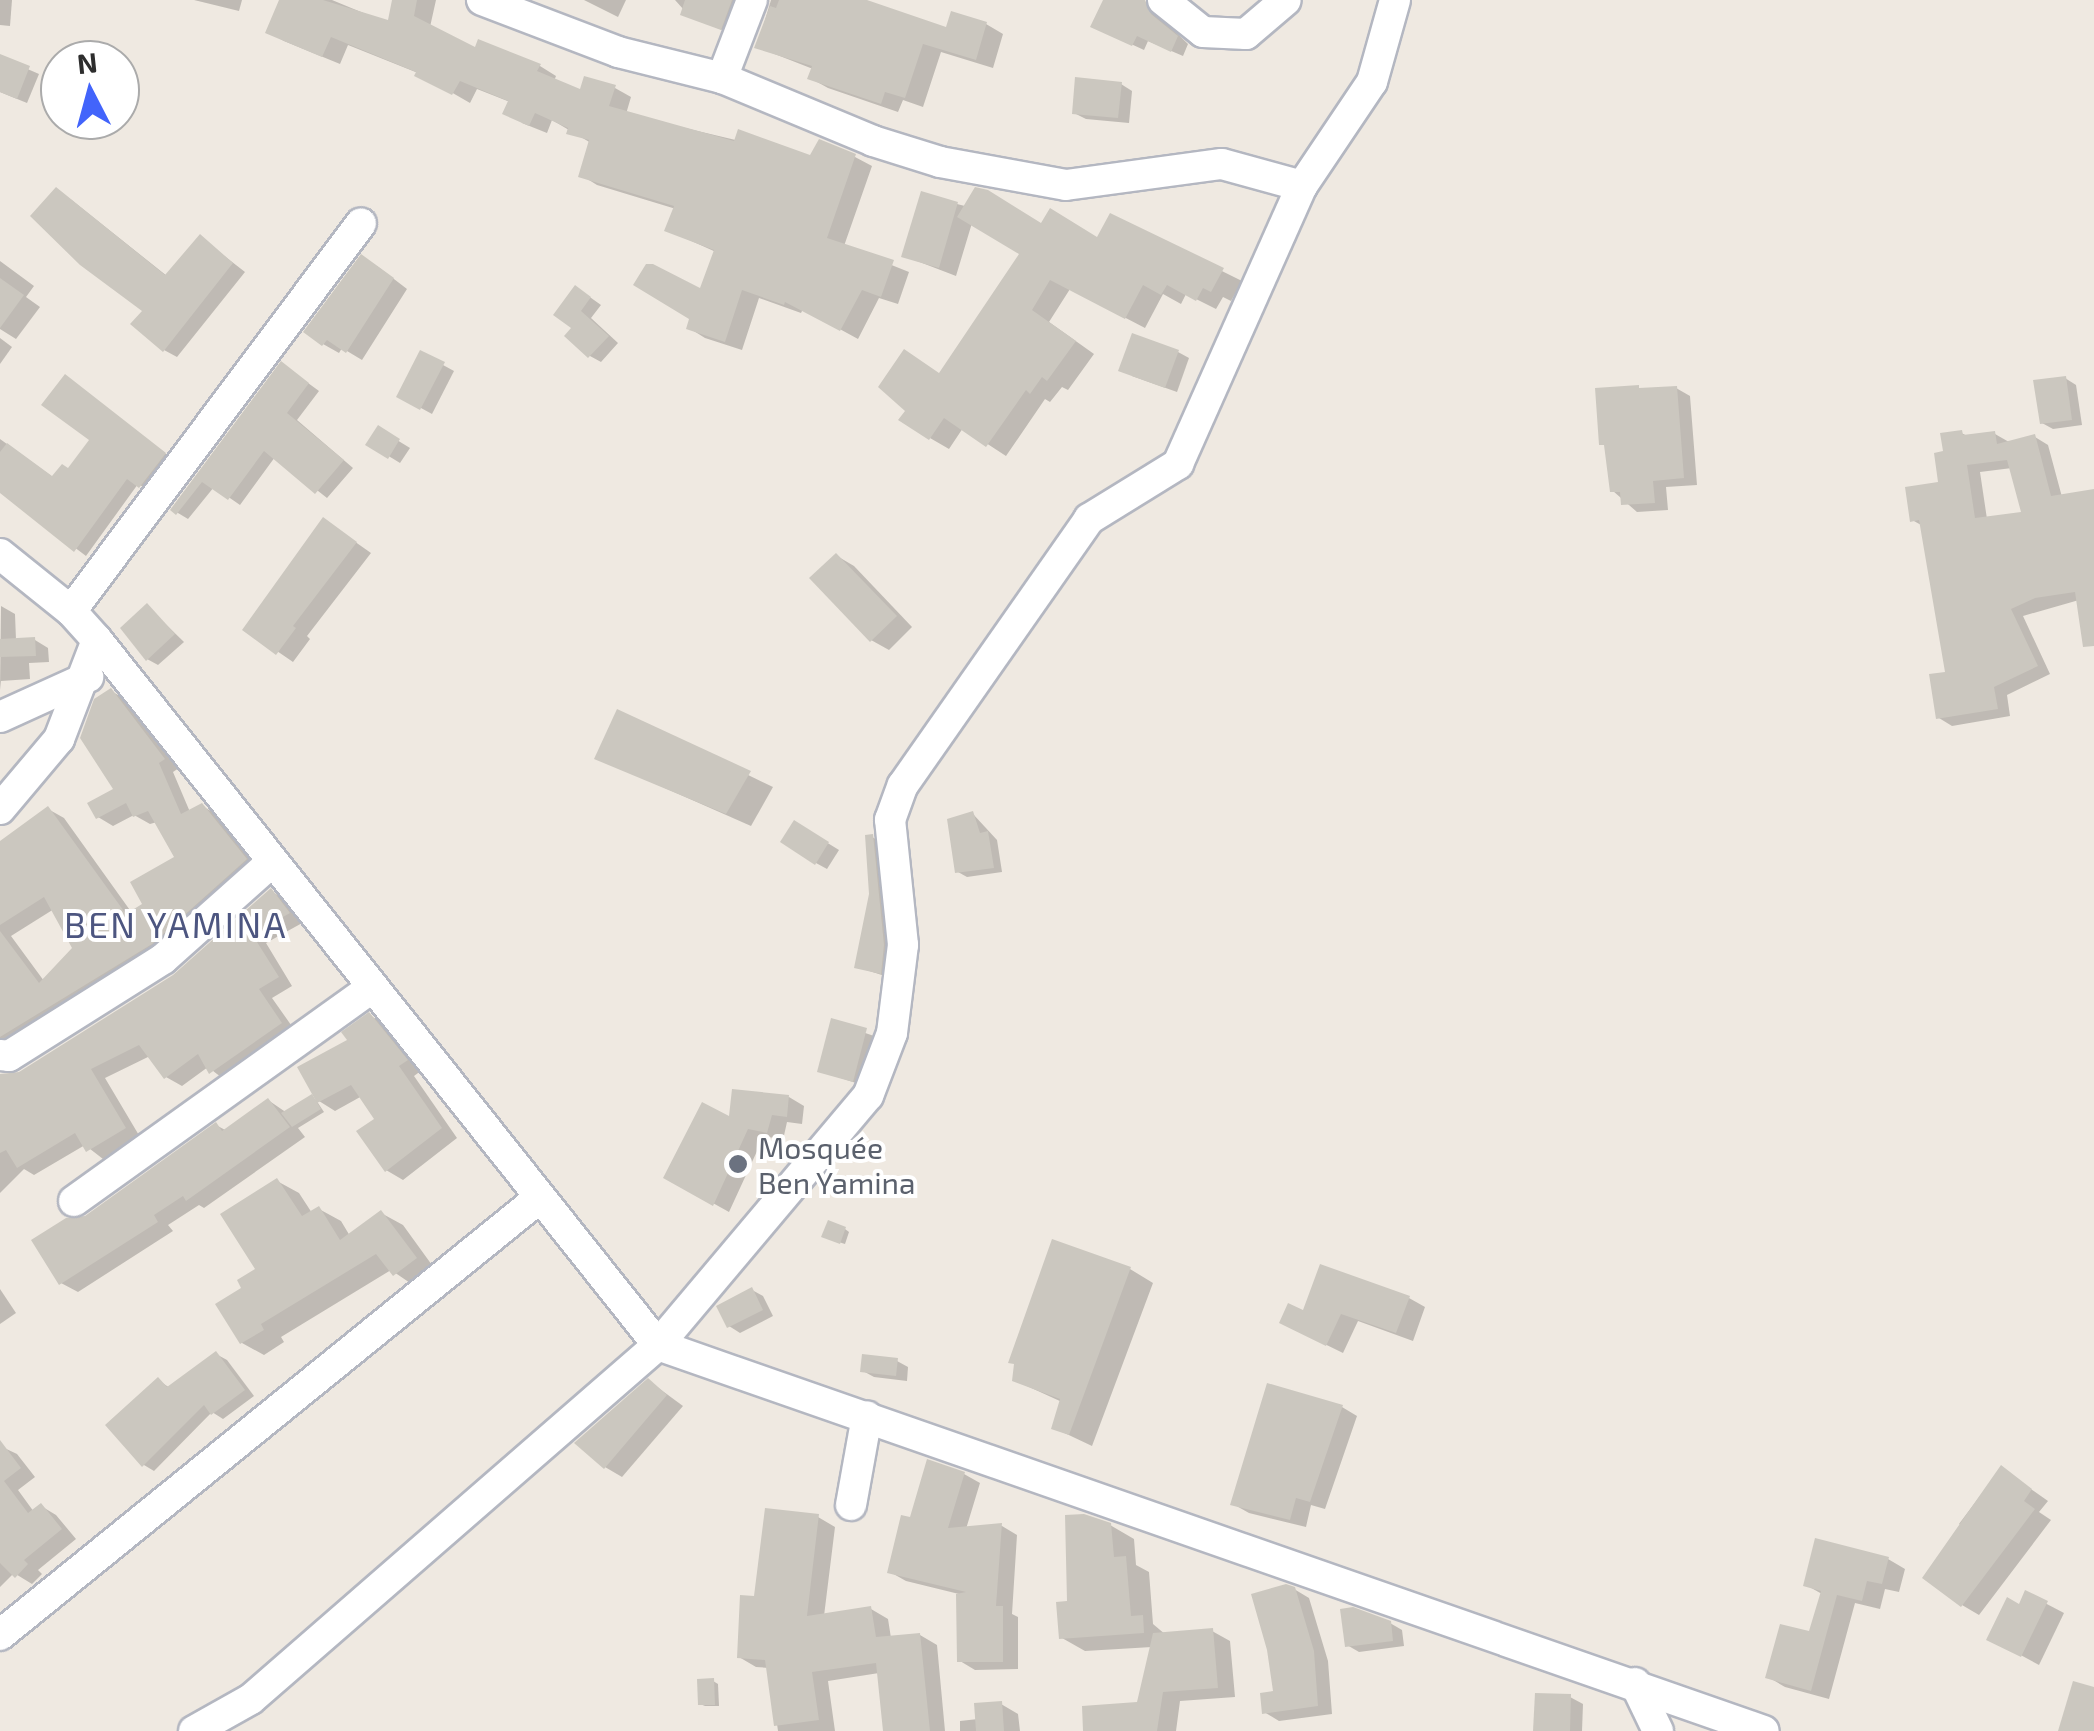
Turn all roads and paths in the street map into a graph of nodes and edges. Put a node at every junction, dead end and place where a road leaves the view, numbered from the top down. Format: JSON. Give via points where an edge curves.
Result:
{"nodes":[{"id":1,"x":752,"y":0,"type":"edge"},
{"id":2,"x":1163,"y":0,"type":"edge"},
{"id":3,"x":1286,"y":0,"type":"edge"},
{"id":4,"x":1395,"y":0,"type":"edge"},
{"id":5,"x":500,"y":3,"type":"edge"},
{"id":6,"x":722,"y":78,"type":"junction"},
{"id":7,"x":1302,"y":186,"type":"junction"},
{"id":8,"x":361,"y":224,"type":"dead end"},
{"id":9,"x":0,"y":554,"type":"edge"},
{"id":10,"x":71,"y":611,"type":"junction"},
{"id":11,"x":106,"y":651,"type":"junction"},
{"id":12,"x":78,"y":682,"type":"junction"},
{"id":13,"x":0,"y":716,"type":"edge"},
{"id":14,"x":0,"y":809,"type":"edge"},
{"id":15,"x":272,"y":862,"type":"junction"},
{"id":16,"x":371,"y":988,"type":"junction"},
{"id":17,"x":0,"y":1055,"type":"edge"},
{"id":18,"x":538,"y":1199,"type":"junction"},
{"id":19,"x":74,"y":1201,"type":"dead end"},
{"id":20,"x":658,"y":1345,"type":"junction"},
{"id":21,"x":867,"y":1416,"type":"junction"},
{"id":22,"x":851,"y":1505,"type":"dead end"},
{"id":23,"x":0,"y":1635,"type":"edge"},
{"id":24,"x":1635,"y":1683,"type":"junction"},
{"id":25,"x":194,"y":1731,"type":"edge"},
{"id":26,"x":1658,"y":1731,"type":"edge"},
{"id":27,"x":1764,"y":1731,"type":"edge"}],
"edges":[{"from":1,"to":6,"type":"street"},
{"from":2,"to":3,"type":"street","via":[[1202,32],[1246,34]]},
{"from":4,"to":7,"type":"street","via":[[1372,82]]},
{"from":5,"to":6,"type":"street","via":[[618,52]]},
{"from":6,"to":7,"type":"street","via":[[873,141],[1066,185],[1222,164]]},
{"from":7,"to":20,"type":"street","via":[[1178,464],[1089,518],[903,785],[890,820],[903,945],[892,1033],[868,1096]]},
{"from":8,"to":10,"type":"street"},
{"from":9,"to":10,"type":"street"},
{"from":10,"to":11,"type":"street"},
{"from":11,"to":12,"type":"street"},
{"from":11,"to":15,"type":"street"},
{"from":12,"to":13,"type":"street"},
{"from":12,"to":14,"type":"street","via":[[59,739]]},
{"from":15,"to":16,"type":"street"},
{"from":15,"to":17,"type":"street","via":[[163,959],[9,1056]]},
{"from":16,"to":18,"type":"street"},
{"from":16,"to":19,"type":"street"},
{"from":18,"to":20,"type":"street"},
{"from":18,"to":23,"type":"street"},
{"from":20,"to":21,"type":"street"},
{"from":20,"to":25,"type":"street","via":[[251,1700]]},
{"from":21,"to":22,"type":"street"},
{"from":21,"to":24,"type":"street"},
{"from":24,"to":26,"type":"street"},
{"from":24,"to":27,"type":"street"}]}
